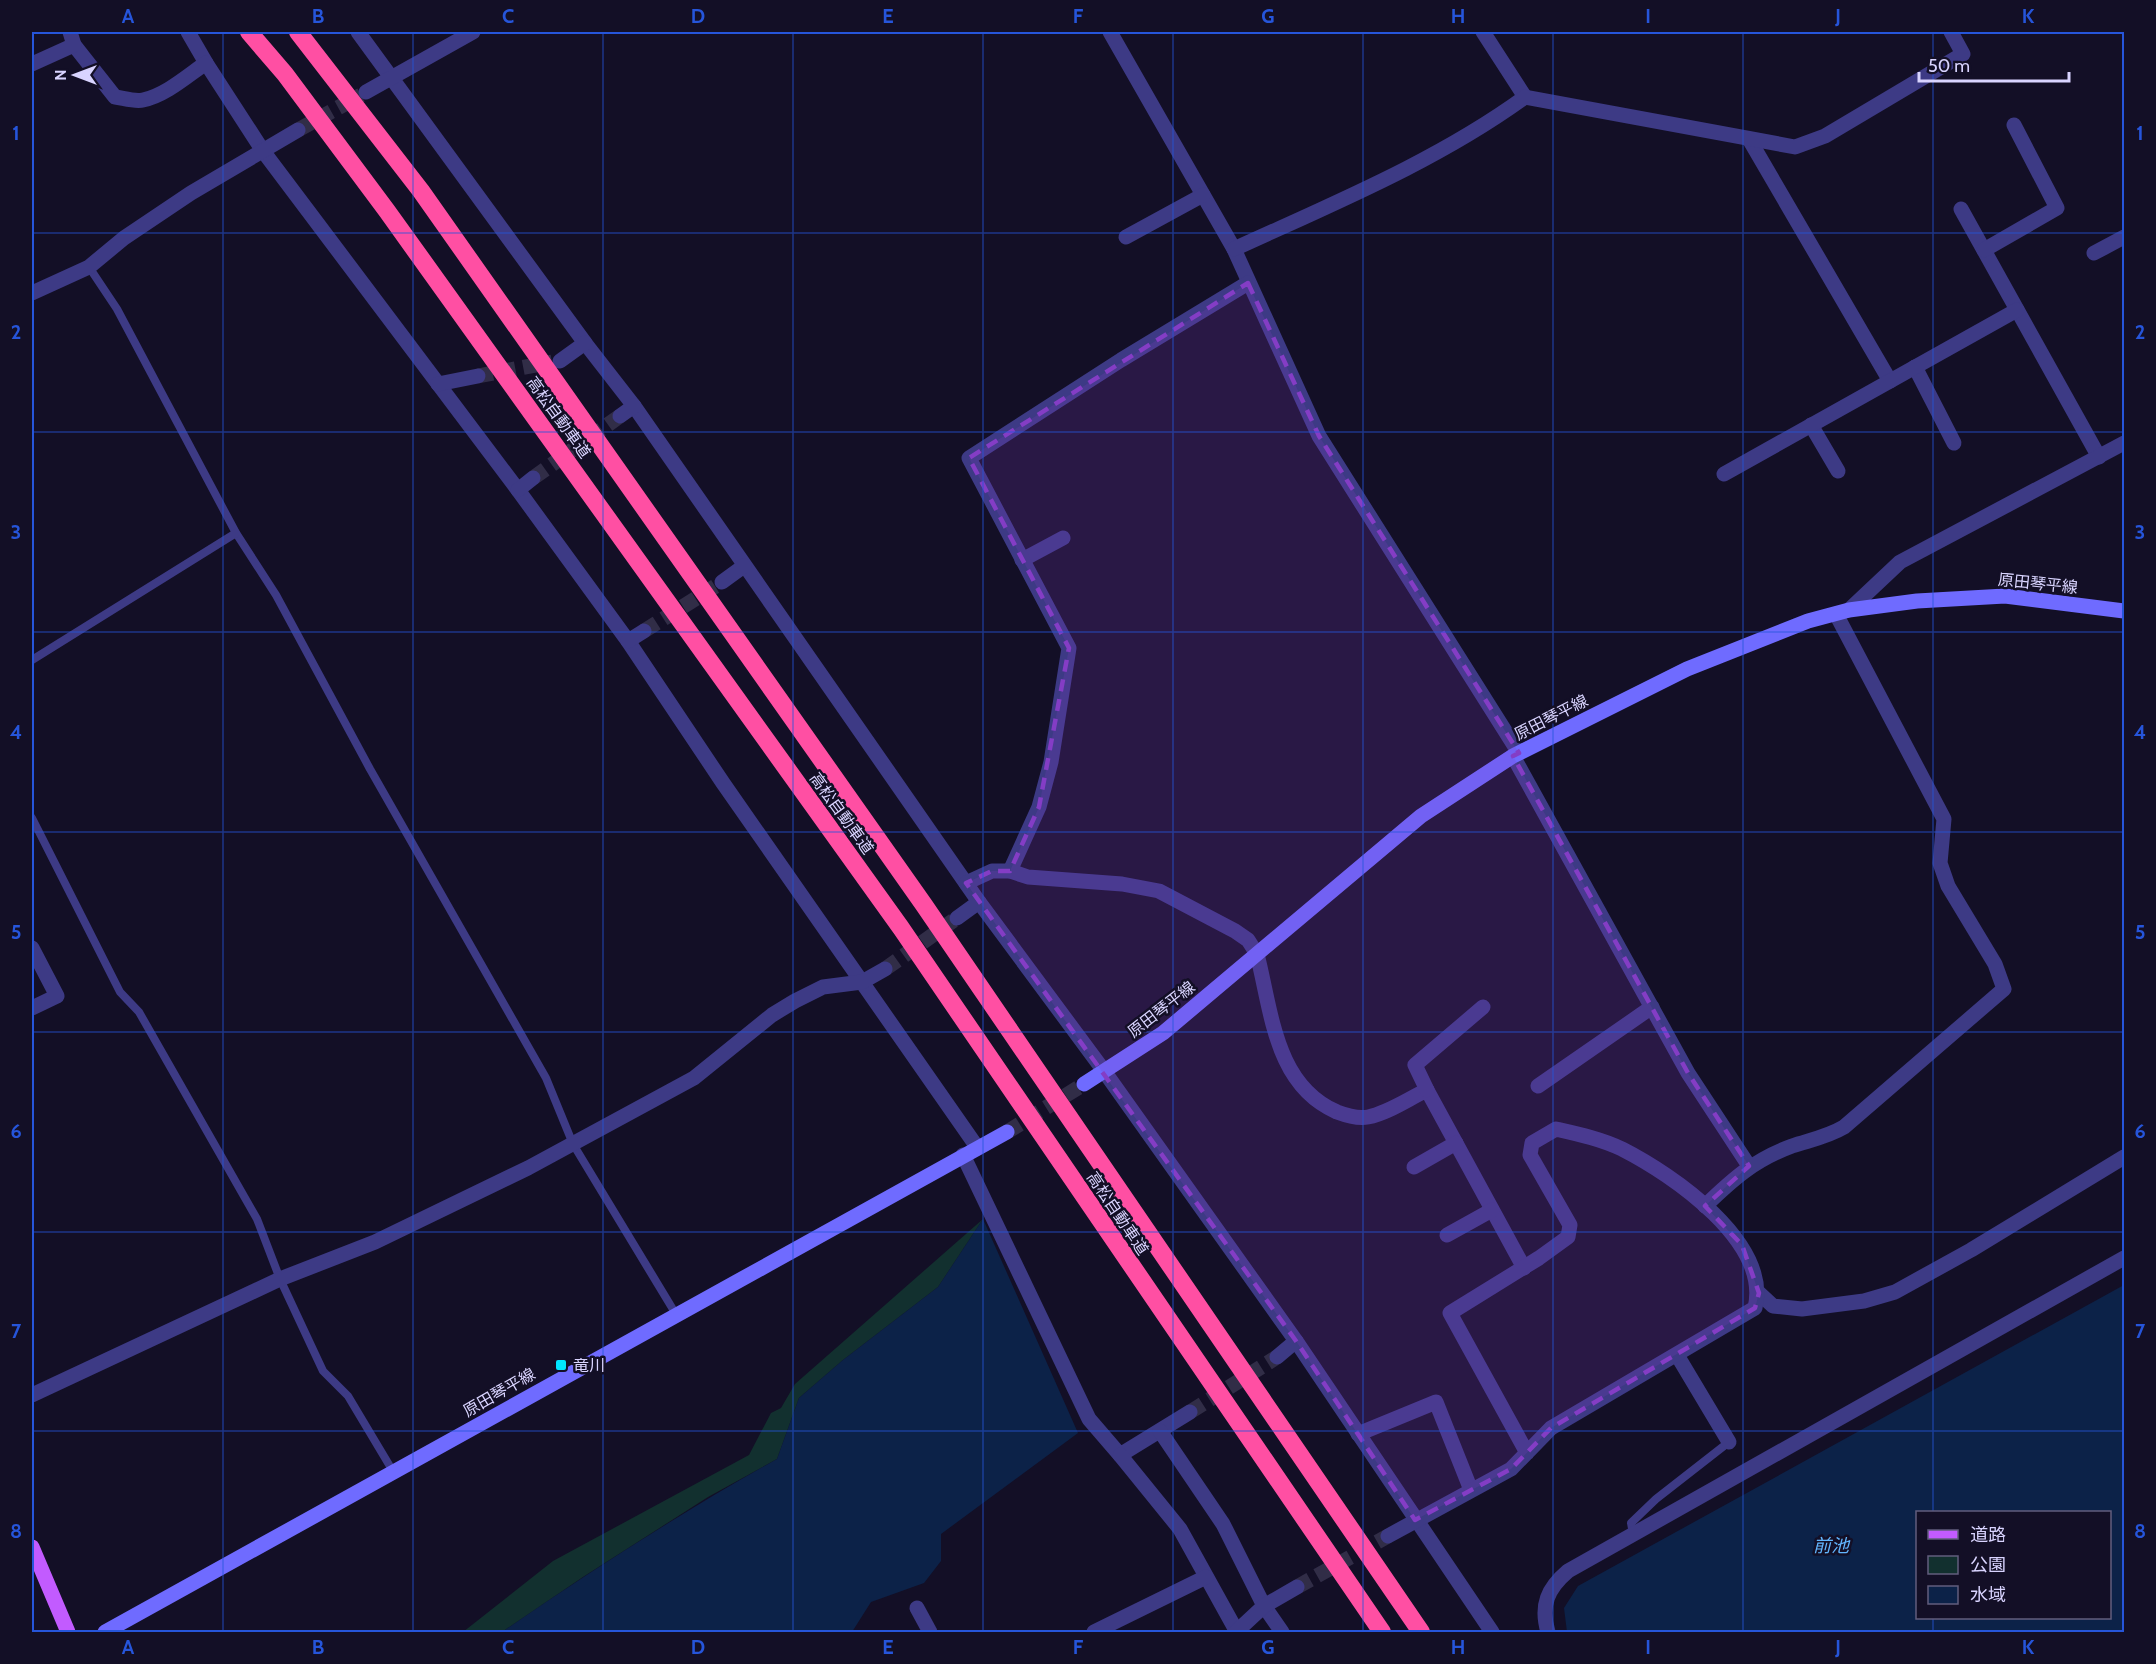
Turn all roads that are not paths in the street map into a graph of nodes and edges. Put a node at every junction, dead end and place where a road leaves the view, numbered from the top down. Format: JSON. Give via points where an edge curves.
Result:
{"nodes":[{"id":1,"x":188,"y":32,"type":"edge"},
{"id":2,"x":249,"y":32,"type":"edge"},
{"id":3,"x":298,"y":32,"type":"edge"},
{"id":4,"x":358,"y":32,"type":"edge"},
{"id":5,"x":473,"y":32,"type":"edge"},
{"id":6,"x":1110,"y":32,"type":"edge"},
{"id":7,"x":1483,"y":32,"type":"edge"},
{"id":8,"x":1951,"y":32,"type":"edge"},
{"id":9,"x":72,"y":38,"type":"edge"},
{"id":10,"x":206,"y":63,"type":"junction"},
{"id":11,"x":32,"y":64,"type":"edge"},
{"id":12,"x":393,"y":77,"type":"junction"},
{"id":13,"x":366,"y":93,"type":"tunnel mouth"},
{"id":14,"x":1525,"y":98,"type":"junction"},
{"id":15,"x":2014,"y":125,"type":"dead end"},
{"id":16,"x":298,"y":130,"type":"tunnel mouth"},
{"id":17,"x":1749,"y":139,"type":"junction"},
{"id":18,"x":263,"y":152,"type":"junction"},
{"id":19,"x":1203,"y":195,"type":"junction"},
{"id":20,"x":1961,"y":209,"type":"dead end"},
{"id":21,"x":1126,"y":237,"type":"dead end"},
{"id":22,"x":2124,"y":237,"type":"edge"},
{"id":23,"x":1234,"y":249,"type":"junction"},
{"id":24,"x":1984,"y":250,"type":"junction"},
{"id":25,"x":2094,"y":253,"type":"dead end"},
{"id":26,"x":89,"y":267,"type":"junction"},
{"id":27,"x":1248,"y":283,"type":"junction"},
{"id":28,"x":32,"y":293,"type":"edge"},
{"id":29,"x":2017,"y":310,"type":"junction"},
{"id":30,"x":585,"y":344,"type":"junction"},
{"id":31,"x":560,"y":361,"type":"tunnel mouth"},
{"id":32,"x":1914,"y":367,"type":"junction"},
{"id":33,"x":478,"y":376,"type":"tunnel mouth"},
{"id":34,"x":1890,"y":381,"type":"junction"},
{"id":35,"x":438,"y":384,"type":"junction"},
{"id":36,"x":634,"y":406,"type":"junction"},
{"id":37,"x":620,"y":416,"type":"tunnel mouth"},
{"id":38,"x":1810,"y":425,"type":"junction"},
{"id":39,"x":1954,"y":443,"type":"dead end"},
{"id":40,"x":2124,"y":443,"type":"edge"},
{"id":41,"x":2099,"y":457,"type":"junction"},
{"id":42,"x":1838,"y":471,"type":"dead end"},
{"id":43,"x":1724,"y":474,"type":"dead end"},
{"id":44,"x":533,"y":478,"type":"tunnel mouth"},
{"id":45,"x":518,"y":490,"type":"junction"},
{"id":46,"x":236,"y":533,"type":"junction"},
{"id":47,"x":1063,"y":538,"type":"dead end"},
{"id":48,"x":1022,"y":560,"type":"junction"},
{"id":49,"x":744,"y":566,"type":"junction"},
{"id":50,"x":722,"y":582,"type":"tunnel mouth"},
{"id":51,"x":2124,"y":611,"type":"edge"},
{"id":52,"x":1842,"y":612,"type":"junction"},
{"id":53,"x":644,"y":631,"type":"tunnel mouth"},
{"id":54,"x":628,"y":641,"type":"junction"},
{"id":55,"x":32,"y":660,"type":"edge"},
{"id":56,"x":1516,"y":755,"type":"junction"},
{"id":57,"x":32,"y":818,"type":"edge"},
{"id":58,"x":1010,"y":871,"type":"junction"},
{"id":59,"x":966,"y":883,"type":"junction"},
{"id":60,"x":980,"y":902,"type":"junction"},
{"id":61,"x":957,"y":918,"type":"tunnel mouth"},
{"id":62,"x":32,"y":948,"type":"edge"},
{"id":63,"x":1257,"y":954,"type":"junction"},
{"id":64,"x":885,"y":969,"type":"tunnel mouth"},
{"id":65,"x":862,"y":982,"type":"junction"},
{"id":66,"x":1483,"y":1006,"type":"dead end"},
{"id":67,"x":1652,"y":1007,"type":"junction"},
{"id":68,"x":32,"y":1008,"type":"edge"},
{"id":69,"x":1104,"y":1071,"type":"junction"},
{"id":70,"x":1084,"y":1084,"type":"tunnel mouth"},
{"id":71,"x":1538,"y":1086,"type":"dead end"},
{"id":72,"x":1427,"y":1090,"type":"junction"},
{"id":73,"x":1007,"y":1132,"type":"tunnel mouth"},
{"id":74,"x":1456,"y":1143,"type":"junction"},
{"id":75,"x":573,"y":1144,"type":"junction"},
{"id":76,"x":977,"y":1147,"type":"junction"},
{"id":77,"x":963,"y":1155,"type":"junction"},
{"id":78,"x":2124,"y":1157,"type":"edge"},
{"id":79,"x":1749,"y":1166,"type":"junction"},
{"id":80,"x":1414,"y":1167,"type":"dead end"},
{"id":81,"x":1705,"y":1206,"type":"junction"},
{"id":82,"x":1492,"y":1210,"type":"junction"},
{"id":83,"x":1447,"y":1234,"type":"dead end"},
{"id":84,"x":2124,"y":1258,"type":"edge"},
{"id":85,"x":1524,"y":1268,"type":"junction"},
{"id":86,"x":280,"y":1279,"type":"junction"},
{"id":87,"x":1759,"y":1293,"type":"junction"},
{"id":88,"x":677,"y":1316,"type":"junction"},
{"id":89,"x":1296,"y":1341,"type":"junction"},
{"id":90,"x":1677,"y":1355,"type":"junction"},
{"id":91,"x":1277,"y":1357,"type":"tunnel mouth"},
{"id":92,"x":32,"y":1395,"type":"edge"},
{"id":93,"x":1190,"y":1412,"type":"tunnel mouth"},
{"id":94,"x":1160,"y":1431,"type":"junction"},
{"id":95,"x":1358,"y":1434,"type":"junction"},
{"id":96,"x":1729,"y":1442,"type":"joint"},
{"id":97,"x":1527,"y":1453,"type":"junction"},
{"id":98,"x":1120,"y":1455,"type":"junction"},
{"id":99,"x":394,"y":1473,"type":"junction"},
{"id":100,"x":1471,"y":1490,"type":"junction"},
{"id":101,"x":1415,"y":1520,"type":"junction"},
{"id":102,"x":1633,"y":1534,"type":"junction"},
{"id":103,"x":1388,"y":1536,"type":"tunnel mouth"},
{"id":104,"x":32,"y":1547,"type":"edge"},
{"id":105,"x":1206,"y":1576,"type":"junction"},
{"id":106,"x":1297,"y":1587,"type":"tunnel mouth"},
{"id":107,"x":1264,"y":1606,"type":"junction"},
{"id":108,"x":917,"y":1608,"type":"dead end"},
{"id":109,"x":68,"y":1632,"type":"edge"},
{"id":110,"x":105,"y":1632,"type":"edge"},
{"id":111,"x":930,"y":1632,"type":"edge"},
{"id":112,"x":1094,"y":1632,"type":"edge"},
{"id":113,"x":1237,"y":1632,"type":"edge"},
{"id":114,"x":1282,"y":1632,"type":"edge"},
{"id":115,"x":1382,"y":1632,"type":"edge"},
{"id":116,"x":1421,"y":1632,"type":"edge"},
{"id":117,"x":1492,"y":1632,"type":"edge"},
{"id":118,"x":1548,"y":1632,"type":"edge"}],
"edges":[{"from":1,"to":10,"type":"street"},
{"from":2,"to":115,"type":"highway","name":"高松自動車道","via":[[387,211],[901,928]]},
{"from":3,"to":116,"type":"highway","name":"高松自動車道","via":[[421,191],[924,905]]},
{"from":4,"to":12,"type":"street"},
{"from":5,"to":12,"type":"street"},
{"from":6,"to":19,"type":"street"},
{"from":7,"to":14,"type":"street"},
{"from":8,"to":17,"type":"street","via":[[1963,54],[1825,136],[1795,147]]},
{"from":9,"to":10,"type":"street","via":[[115,97],[125,99],[142,101]]},
{"from":9,"to":11,"type":"street"},
{"from":10,"to":18,"type":"street"},
{"from":12,"to":13,"type":"street"},
{"from":12,"to":30,"type":"street"},
{"from":14,"to":17,"type":"street"},
{"from":14,"to":23,"type":"street","via":[[1487,125]]},
{"from":15,"to":24,"type":"street","via":[[2057,208]]},
{"from":16,"to":18,"type":"street"},
{"from":17,"to":34,"type":"street"},
{"from":18,"to":26,"type":"street","via":[[191,193]]},
{"from":18,"to":35,"type":"street"},
{"from":19,"to":21,"type":"street"},
{"from":19,"to":23,"type":"street"},
{"from":20,"to":24,"type":"street"},
{"from":22,"to":25,"type":"street"},
{"from":23,"to":27,"type":"street"},
{"from":24,"to":29,"type":"street"},
{"from":26,"to":28,"type":"street"},
{"from":26,"to":46,"type":"lane","via":[[149,366]]},
{"from":27,"to":48,"type":"street","via":[[969,458]]},
{"from":27,"to":56,"type":"street","via":[[1319,436]]},
{"from":29,"to":32,"type":"street"},
{"from":29,"to":41,"type":"street"},
{"from":30,"to":31,"type":"street"},
{"from":30,"to":36,"type":"street"},
{"from":32,"to":34,"type":"street"},
{"from":32,"to":39,"type":"street"},
{"from":33,"to":35,"type":"street"},
{"from":34,"to":38,"type":"street"},
{"from":35,"to":45,"type":"street"},
{"from":36,"to":37,"type":"street"},
{"from":36,"to":49,"type":"street"},
{"from":38,"to":42,"type":"street"},
{"from":38,"to":43,"type":"street"},
{"from":40,"to":41,"type":"street"},
{"from":41,"to":52,"type":"street","via":[[1900,562]]},
{"from":44,"to":45,"type":"street"},
{"from":45,"to":54,"type":"street"},
{"from":46,"to":55,"type":"lane"},
{"from":46,"to":75,"type":"lane","via":[[276,595],[546,1078]]},
{"from":47,"to":48,"type":"street"},
{"from":48,"to":58,"type":"street","via":[[1069,648],[1040,807]]},
{"from":49,"to":50,"type":"street"},
{"from":49,"to":59,"type":"street"},
{"from":51,"to":52,"type":"main road","name":"原田琴平線","via":[[2005,596],[1917,601]]},
{"from":52,"to":56,"type":"main road","name":"原田琴平線","via":[[1808,621],[1687,669]]},
{"from":52,"to":79,"type":"street","via":[[1944,819],[1940,863],[1947,886],[1995,964],[2004,989],[1844,1127]]},
{"from":53,"to":54,"type":"street"},
{"from":54,"to":65,"type":"street"},
{"from":56,"to":63,"type":"main road","name":"原田琴平線","via":[[1421,816]]},
{"from":56,"to":67,"type":"street"},
{"from":57,"to":86,"type":"lane","via":[[120,992],[139,1012],[257,1219]]},
{"from":58,"to":59,"type":"street","via":[[992,871]]},
{"from":58,"to":63,"type":"street","via":[[1028,877],[1122,884],[1159,891],[1235,931],[1248,940]]},
{"from":59,"to":60,"type":"street"},
{"from":60,"to":61,"type":"street"},
{"from":60,"to":69,"type":"street"},
{"from":62,"to":68,"type":"street","via":[[57,996]]},
{"from":63,"to":69,"type":"main road","name":"原田琴平線","via":[[1163,1033]]},
{"from":63,"to":72,"type":"street","via":[[1289,1072],[1322,1105],[1346,1116],[1367,1118]]},
{"from":64,"to":65,"type":"street"},
{"from":65,"to":75,"type":"street","via":[[823,987],[795,1001],[694,1078]]},
{"from":65,"to":76,"type":"street"},
{"from":66,"to":72,"type":"street","via":[[1415,1065]]},
{"from":67,"to":71,"type":"street"},
{"from":67,"to":79,"type":"street","via":[[1688,1073]]},
{"from":69,"to":70,"type":"main road","name":"原田琴平線"},
{"from":69,"to":89,"type":"street"},
{"from":72,"to":74,"type":"street"},
{"from":73,"to":76,"type":"main road","name":"原田琴平線"},
{"from":74,"to":80,"type":"street"},
{"from":74,"to":82,"type":"street"},
{"from":75,"to":86,"type":"street","via":[[375,1242]]},
{"from":75,"to":88,"type":"lane"},
{"from":76,"to":77,"type":"main road","name":"原田琴平線"},
{"from":77,"to":88,"type":"main road","name":"原田琴平線"},
{"from":77,"to":98,"type":"street","via":[[1089,1419]]},
{"from":78,"to":87,"type":"street","via":[[1895,1292],[1864,1301],[1802,1309],[1773,1306]]},
{"from":79,"to":81,"type":"street"},
{"from":81,"to":85,"type":"street","via":[[1656,1168],[1620,1148],[1556,1129],[1532,1143],[1530,1155],[1570,1225],[1568,1237]]},
{"from":81,"to":87,"type":"street","via":[[1742,1245]]},
{"from":82,"to":83,"type":"street"},
{"from":82,"to":85,"type":"street"},
{"from":84,"to":102,"type":"street"},
{"from":85,"to":97,"type":"street","via":[[1450,1313]]},
{"from":86,"to":92,"type":"street"},
{"from":86,"to":99,"type":"lane","via":[[323,1371],[348,1396]]},
{"from":87,"to":90,"type":"street","via":[[1755,1308]]},
{"from":88,"to":99,"type":"main road","name":"原田琴平線"},
{"from":89,"to":91,"type":"street"},
{"from":89,"to":95,"type":"street"},
{"from":90,"to":96,"type":"street"},
{"from":90,"to":97,"type":"street","via":[[1551,1428]]},
{"from":93,"to":94,"type":"street"},
{"from":94,"to":98,"type":"street"},
{"from":94,"to":107,"type":"street","via":[[1223,1524]]},
{"from":95,"to":100,"type":"street","via":[[1436,1402]]},
{"from":95,"to":101,"type":"street"},
{"from":96,"to":102,"type":"lane","via":[[1639,1515],[1631,1523]]},
{"from":97,"to":100,"type":"street","via":[[1511,1469]]},
{"from":98,"to":105,"type":"street","via":[[1180,1529]]},
{"from":99,"to":110,"type":"main road","name":"原田琴平線"},
{"from":100,"to":101,"type":"street"},
{"from":101,"to":103,"type":"street"},
{"from":101,"to":117,"type":"street"},
{"from":102,"to":118,"type":"street","via":[[1568,1571],[1551,1586],[1546,1605]]},
{"from":104,"to":109,"type":"main road"},
{"from":105,"to":112,"type":"street"},
{"from":105,"to":113,"type":"street"},
{"from":106,"to":107,"type":"street"},
{"from":107,"to":113,"type":"street"},
{"from":107,"to":114,"type":"street"},
{"from":108,"to":111,"type":"street"}]}
